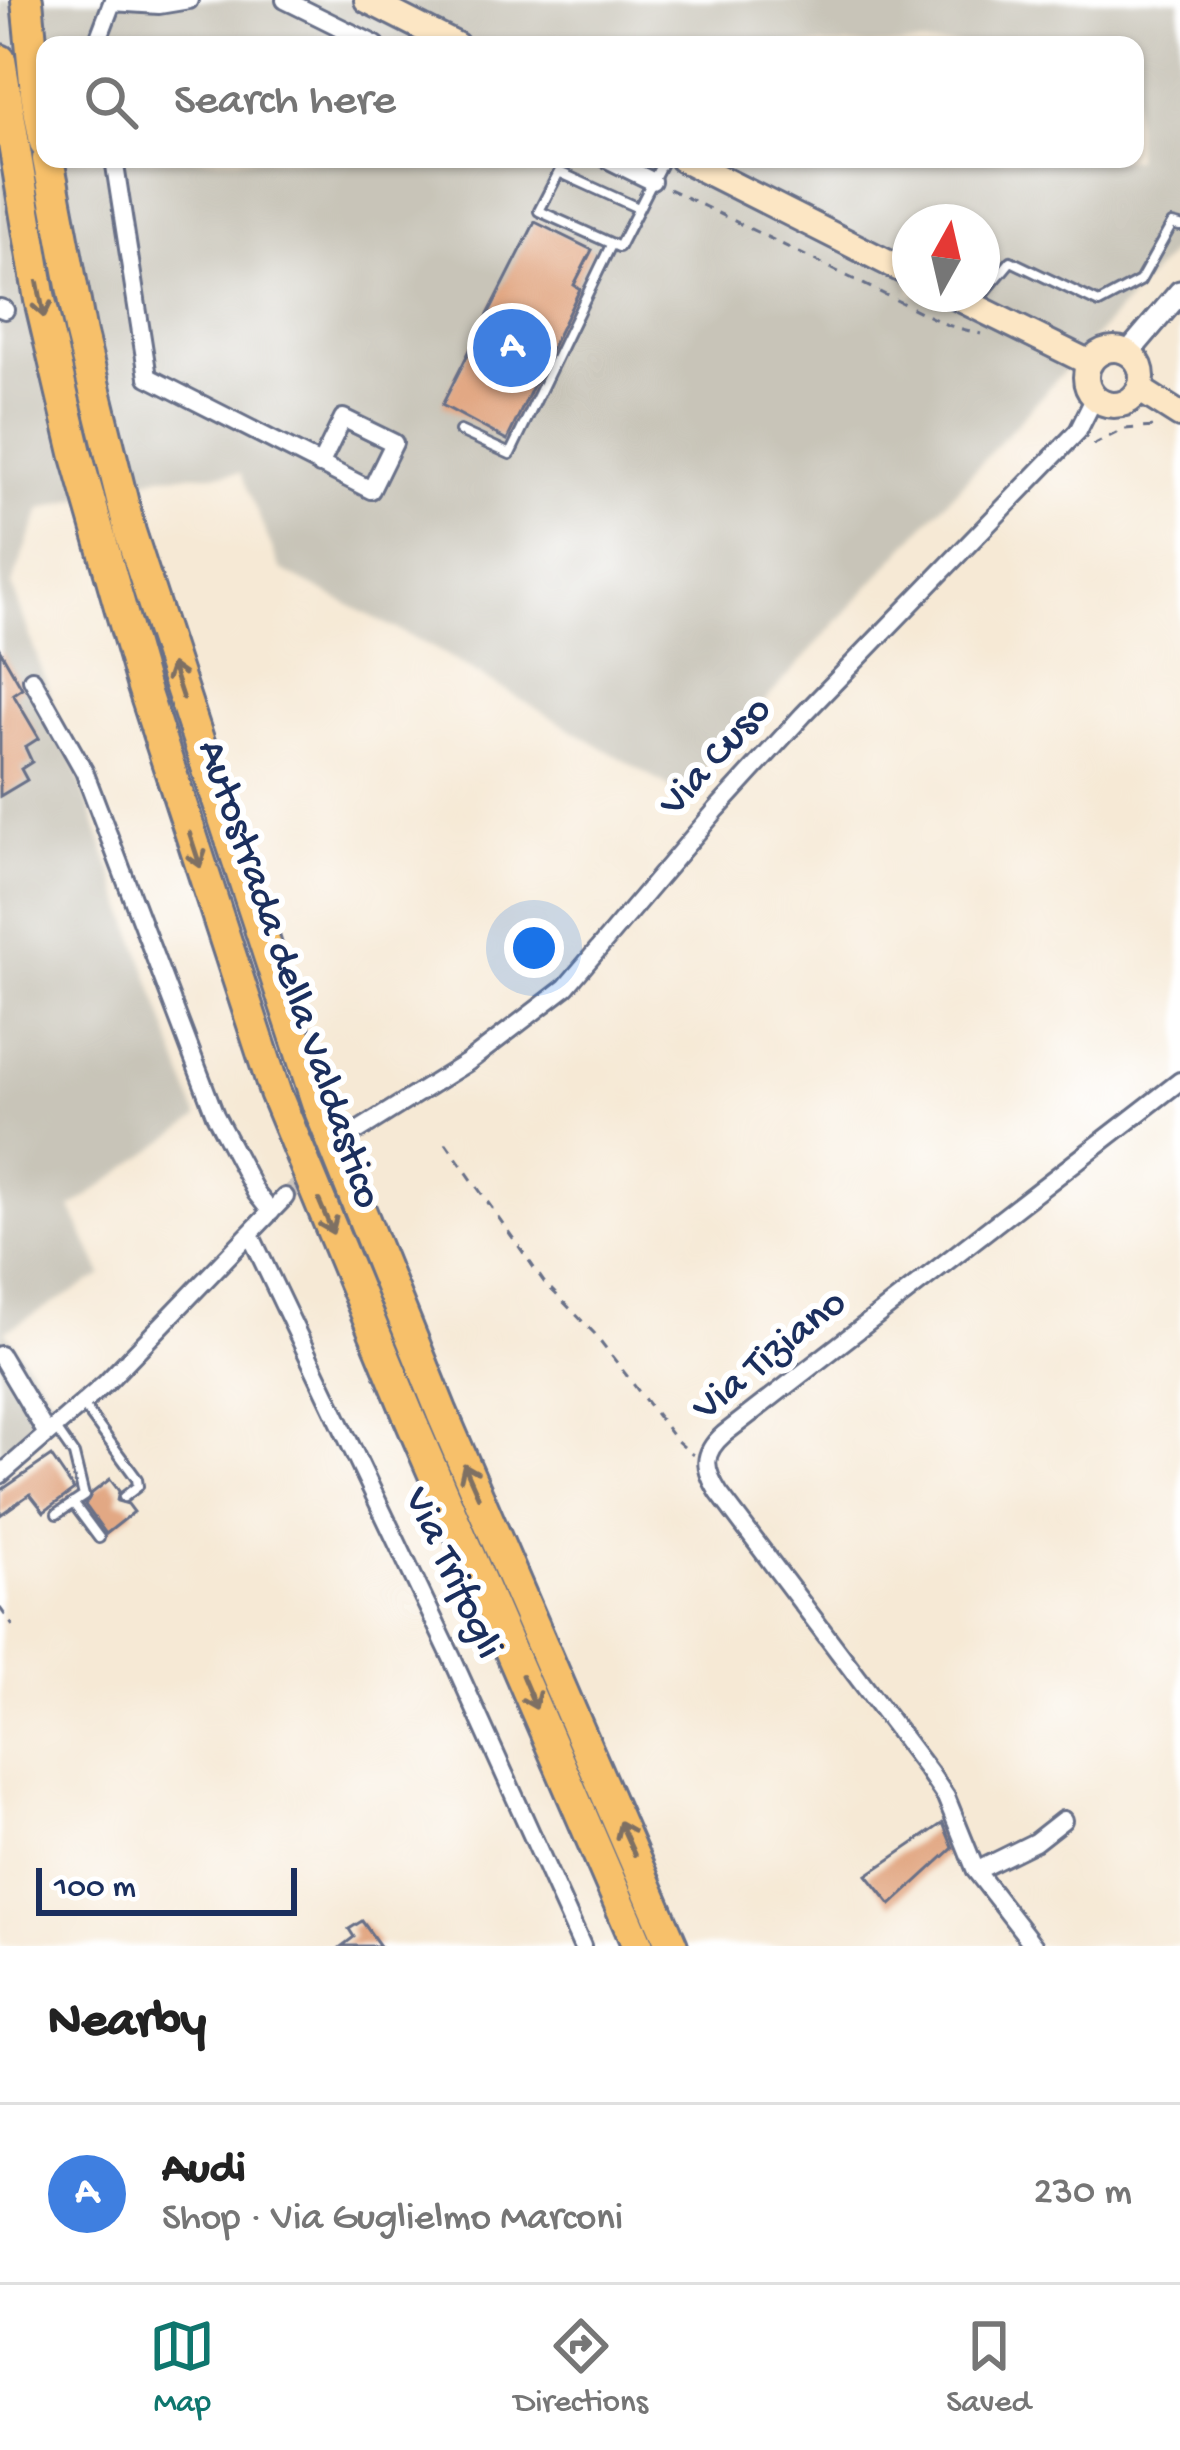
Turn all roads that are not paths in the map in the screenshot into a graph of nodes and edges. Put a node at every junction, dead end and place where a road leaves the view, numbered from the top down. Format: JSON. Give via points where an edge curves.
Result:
{"nodes":[{"id":1,"x":27,"y":0,"type":"edge"},
{"id":2,"x":188,"y":0,"type":"edge"},
{"id":3,"x":285,"y":0,"type":"edge"},
{"id":4,"x":367,"y":0,"type":"edge"},
{"id":5,"x":112,"y":1,"type":"edge"},
{"id":6,"x":99,"y":36,"type":"edge"},
{"id":7,"x":358,"y":36,"type":"edge"},
{"id":8,"x":438,"y":36,"type":"edge"},
{"id":9,"x":0,"y":60,"type":"edge"},
{"id":10,"x":36,"y":97,"type":"edge"},
{"id":11,"x":50,"y":168,"type":"edge"},
{"id":12,"x":115,"y":168,"type":"edge"},
{"id":13,"x":626,"y":168,"type":"edge"},
{"id":14,"x":659,"y":168,"type":"edge"},
{"id":15,"x":700,"y":168,"type":"edge"},
{"id":16,"x":652,"y":181,"type":"junction"},
{"id":17,"x":638,"y":208,"type":"junction"},
{"id":18,"x":1180,"y":226,"type":"edge"},
{"id":19,"x":612,"y":244,"type":"junction"},
{"id":20,"x":892,"y":265,"type":"edge"},
{"id":21,"x":1000,"y":270,"type":"edge"},
{"id":22,"x":1180,"y":292,"type":"edge"},
{"id":23,"x":986,"y":312,"type":"edge"},
{"id":24,"x":1127,"y":352,"type":"junction"},
{"id":25,"x":1090,"y":363,"type":"junction"},
{"id":26,"x":1139,"y":389,"type":"junction"},
{"id":27,"x":1094,"y":397,"type":"junction"},
{"id":28,"x":1172,"y":411,"type":"edge"},
{"id":29,"x":460,"y":431,"type":"dead end"},
{"id":30,"x":320,"y":465,"type":"junction"},
{"id":31,"x":116,"y":535,"type":"junction"},
{"id":32,"x":32,"y":679,"type":"dead end"},
{"id":33,"x":1180,"y":1081,"type":"edge"},
{"id":34,"x":359,"y":1130,"type":"tunnel mouth"},
{"id":35,"x":285,"y":1197,"type":"tunnel mouth"},
{"id":36,"x":271,"y":1212,"type":"junction"},
{"id":37,"x":250,"y":1234,"type":"junction"},
{"id":38,"x":0,"y":1355,"type":"edge"},
{"id":39,"x":82,"y":1403,"type":"junction"},
{"id":40,"x":51,"y":1431,"type":"junction"},
{"id":41,"x":0,"y":1475,"type":"edge"},
{"id":42,"x":124,"y":1497,"type":"dead end"},
{"id":43,"x":73,"y":1503,"type":"junction"},
{"id":44,"x":57,"y":1514,"type":"dead end"},
{"id":45,"x":99,"y":1538,"type":"dead end"},
{"id":46,"x":1064,"y":1820,"type":"dead end"},
{"id":47,"x":976,"y":1871,"type":"junction"},
{"id":48,"x":583,"y":1946,"type":"edge"},
{"id":49,"x":638,"y":1946,"type":"edge"},
{"id":50,"x":672,"y":1946,"type":"edge"},
{"id":51,"x":1034,"y":1946,"type":"edge"}],
"edges":[{"from":1,"to":10,"type":"highway"},
{"from":2,"to":5,"type":"street"},
{"from":3,"to":7,"type":"street"},
{"from":4,"to":8,"type":"main road"},
{"from":5,"to":6,"type":"street"},
{"from":9,"to":31,"type":"highway","name":"Autostrada della Valdastico","one_way":true,"via":[[40,301],[76,453]]},
{"from":11,"to":31,"type":"highway","name":"Autostrada della Valdastico"},
{"from":12,"to":30,"type":"street","via":[[148,376]]},
{"from":13,"to":16,"type":"street"},
{"from":14,"to":16,"type":"lane"},
{"from":15,"to":20,"type":"main road"},
{"from":16,"to":17,"type":"lane"},
{"from":17,"to":19,"type":"lane","via":[[620,247]]},
{"from":17,"to":19,"type":"lane","via":[[559,172],[539,212]]},
{"from":18,"to":21,"type":"lane","via":[[1172,224],[1140,281],[1099,303],[1011,261]]},
{"from":19,"to":29,"type":"lane","via":[[510,454]]},
{"from":22,"to":24,"type":"street"},
{"from":23,"to":25,"type":"main road"},
{"from":24,"to":25,"type":"main road","via":[[1111,349]]},
{"from":24,"to":26,"type":"main road","via":[[1139,364]]},
{"from":25,"to":27,"type":"main road"},
{"from":26,"to":27,"type":"main road","via":[[1119,404]]},
{"from":26,"to":28,"type":"main road"},
{"from":27,"to":34,"type":"street","name":"Via Cuso","via":[[1078,431],[803,715],[566,987],[468,1062]]},
{"from":30,"to":30,"type":"street","via":[[371,490],[394,443],[343,418]]},
{"from":31,"to":49,"type":"highway","name":"Autostrada della Valdastico","one_way":true,"via":[[143,687],[274,1091]]},
{"from":50,"to":31,"type":"highway","name":"Autostrada della Valdastico","one_way":true,"via":[[319,1108]]},
{"from":32,"to":36,"type":"street","via":[[84,771],[215,1115]]},
{"from":33,"to":47,"type":"street","name":"Via Tiziano","via":[[724,1435],[706,1460],[719,1493],[946,1796]]},
{"from":35,"to":36,"type":"street"},
{"from":36,"to":37,"type":"street"},
{"from":37,"to":39,"type":"street"},
{"from":37,"to":48,"type":"street","name":"Via Trifogli"},
{"from":38,"to":40,"type":"street"},
{"from":39,"to":40,"type":"street"},
{"from":39,"to":42,"type":"lane","via":[[137,1479]]},
{"from":40,"to":41,"type":"street"},
{"from":40,"to":43,"type":"lane","via":[[78,1464],[83,1496]]},
{"from":43,"to":44,"type":"lane"},
{"from":43,"to":45,"type":"lane"},
{"from":46,"to":47,"type":"street"},
{"from":47,"to":51,"type":"street","name":"Via Tiziano"}]}
